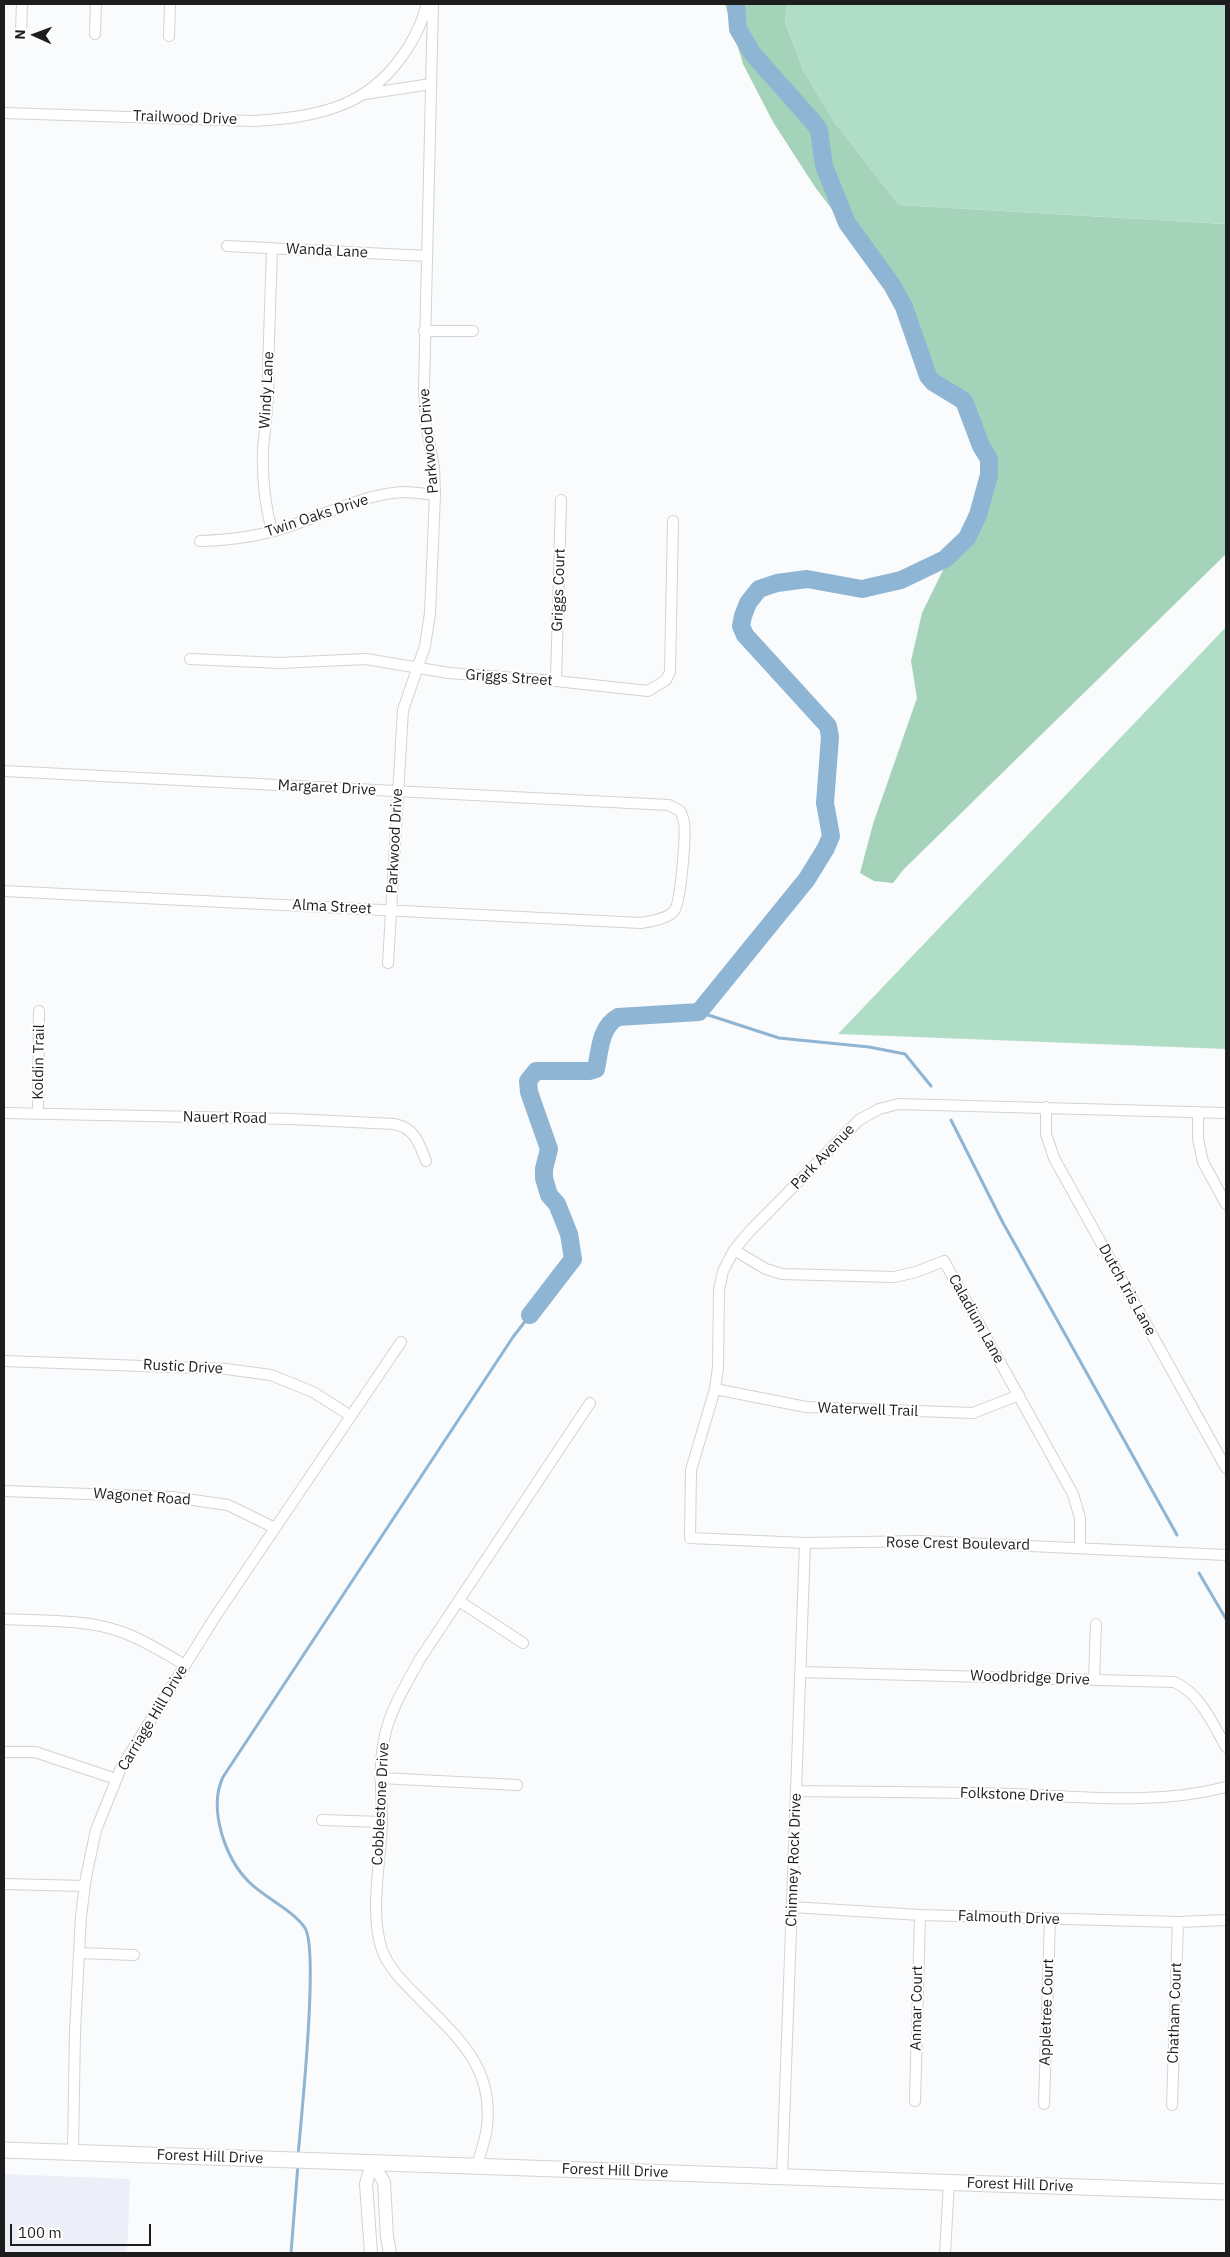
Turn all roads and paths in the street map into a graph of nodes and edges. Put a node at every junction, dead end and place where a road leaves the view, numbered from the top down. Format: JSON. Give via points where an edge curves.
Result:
{"nodes":[{"id":1,"x":22,"y":4,"type":"edge"},
{"id":2,"x":96,"y":4,"type":"edge"},
{"id":3,"x":170,"y":4,"type":"edge"},
{"id":4,"x":427,"y":4,"type":"edge"},
{"id":5,"x":433,"y":4,"type":"edge"},
{"id":6,"x":21,"y":32,"type":"dead end"},
{"id":7,"x":95,"y":34,"type":"dead end"},
{"id":8,"x":169,"y":36,"type":"dead end"},
{"id":9,"x":431,"y":84,"type":"junction"},
{"id":10,"x":362,"y":94,"type":"junction"},
{"id":11,"x":4,"y":113,"type":"edge"},
{"id":12,"x":227,"y":246,"type":"dead end"},
{"id":13,"x":272,"y":248,"type":"junction"},
{"id":14,"x":427,"y":256,"type":"junction"},
{"id":15,"x":424,"y":330,"type":"junction"},
{"id":16,"x":473,"y":331,"type":"dead end"},
{"id":17,"x":435,"y":495,"type":"junction"},
{"id":18,"x":561,"y":500,"type":"dead end"},
{"id":19,"x":673,"y":521,"type":"dead end"},
{"id":20,"x":272,"y":531,"type":"junction"},
{"id":21,"x":200,"y":541,"type":"dead end"},
{"id":22,"x":190,"y":659,"type":"dead end"},
{"id":23,"x":418,"y":668,"type":"junction"},
{"id":24,"x":556,"y":681,"type":"junction"},
{"id":25,"x":4,"y":771,"type":"edge"},
{"id":26,"x":397,"y":792,"type":"junction"},
{"id":27,"x":684,"y":838,"type":"joint"},
{"id":28,"x":4,"y":892,"type":"edge"},
{"id":29,"x":392,"y":910,"type":"junction"},
{"id":30,"x":388,"y":963,"type":"dead end"},
{"id":31,"x":39,"y":1011,"type":"dead end"},
{"id":32,"x":1046,"y":1107,"type":"junction"},
{"id":33,"x":1198,"y":1112,"type":"junction"},
{"id":34,"x":4,"y":1113,"type":"edge"},
{"id":35,"x":1226,"y":1113,"type":"edge"},
{"id":36,"x":38,"y":1114,"type":"junction"},
{"id":37,"x":426,"y":1160,"type":"dead end"},
{"id":38,"x":1226,"y":1204,"type":"edge"},
{"id":39,"x":734,"y":1250,"type":"junction"},
{"id":40,"x":401,"y":1342,"type":"dead end"},
{"id":41,"x":4,"y":1361,"type":"edge"},
{"id":42,"x":716,"y":1389,"type":"junction"},
{"id":43,"x":1019,"y":1395,"type":"junction"},
{"id":44,"x":590,"y":1403,"type":"dead end"},
{"id":45,"x":351,"y":1416,"type":"junction"},
{"id":46,"x":1226,"y":1468,"type":"edge"},
{"id":47,"x":4,"y":1491,"type":"edge"},
{"id":48,"x":275,"y":1528,"type":"junction"},
{"id":49,"x":690,"y":1538,"type":"joint"},
{"id":50,"x":804,"y":1543,"type":"junction"},
{"id":51,"x":1080,"y":1547,"type":"junction"},
{"id":52,"x":1226,"y":1555,"type":"edge"},
{"id":53,"x":459,"y":1601,"type":"junction"},
{"id":54,"x":4,"y":1620,"type":"edge"},
{"id":55,"x":1096,"y":1624,"type":"dead end"},
{"id":56,"x":523,"y":1643,"type":"dead end"},
{"id":57,"x":185,"y":1665,"type":"junction"},
{"id":58,"x":800,"y":1672,"type":"junction"},
{"id":59,"x":1094,"y":1680,"type":"junction"},
{"id":60,"x":1226,"y":1747,"type":"edge"},
{"id":61,"x":4,"y":1752,"type":"edge"},
{"id":62,"x":380,"y":1778,"type":"junction"},
{"id":63,"x":116,"y":1779,"type":"junction"},
{"id":64,"x":518,"y":1785,"type":"dead end"},
{"id":65,"x":1226,"y":1787,"type":"edge"},
{"id":66,"x":796,"y":1791,"type":"junction"},
{"id":67,"x":322,"y":1820,"type":"dead end"},
{"id":68,"x":382,"y":1822,"type":"junction"},
{"id":69,"x":4,"y":1884,"type":"edge"},
{"id":70,"x":85,"y":1886,"type":"junction"},
{"id":71,"x":792,"y":1907,"type":"junction"},
{"id":72,"x":920,"y":1915,"type":"junction"},
{"id":73,"x":1050,"y":1919,"type":"junction"},
{"id":74,"x":1226,"y":1920,"type":"edge"},
{"id":75,"x":1178,"y":1922,"type":"junction"},
{"id":76,"x":79,"y":1953,"type":"junction"},
{"id":77,"x":134,"y":1955,"type":"dead end"},
{"id":78,"x":915,"y":2101,"type":"dead end"},
{"id":79,"x":1044,"y":2104,"type":"dead end"},
{"id":80,"x":1172,"y":2105,"type":"dead end"},
{"id":81,"x":4,"y":2150,"type":"edge"},
{"id":82,"x":73,"y":2152,"type":"junction"},
{"id":83,"x":372,"y":2162,"type":"junction"},
{"id":84,"x":477,"y":2166,"type":"junction"},
{"id":85,"x":782,"y":2177,"type":"junction"},
{"id":86,"x":949,"y":2182,"type":"junction"},
{"id":87,"x":1226,"y":2192,"type":"edge"},
{"id":88,"x":371,"y":2253,"type":"edge"},
{"id":89,"x":390,"y":2253,"type":"edge"},
{"id":90,"x":946,"y":2253,"type":"edge"}],
"edges":[{"from":1,"to":6,"type":"street"},
{"from":2,"to":7,"type":"street"},
{"from":3,"to":8,"type":"street"},
{"from":4,"to":10,"type":"street","name":"Trailwood Drive","via":[[418,32],[408,49],[380,81]]},
{"from":5,"to":9,"type":"street","name":"Parkwood Drive"},
{"from":9,"to":10,"type":"street","name":"Trailwood Drive"},
{"from":9,"to":14,"type":"street","name":"Parkwood Drive"},
{"from":10,"to":11,"type":"street","name":"Trailwood Drive","via":[[329,109],[283,119],[254,121]]},
{"from":12,"to":13,"type":"street","name":"Wanda Lane"},
{"from":13,"to":14,"type":"street","name":"Wanda Lane"},
{"from":13,"to":20,"type":"street","name":"Windy Lane","via":[[269,388],[263,452],[265,506]]},
{"from":14,"to":15,"type":"street","name":"Parkwood Drive"},
{"from":15,"to":16,"type":"street"},
{"from":15,"to":17,"type":"street","name":"Parkwood Drive","via":[[426,424],[434,467]]},
{"from":17,"to":20,"type":"street","name":"Twin Oaks Drive","via":[[406,492],[385,495]]},
{"from":17,"to":23,"type":"street","name":"Parkwood Drive","via":[[430,613]]},
{"from":18,"to":24,"type":"street","name":"Griggs Court"},
{"from":19,"to":24,"type":"street","name":"Griggs Street","via":[[670,672],[666,680],[648,691]]},
{"from":20,"to":21,"type":"street","name":"Twin Oaks Drive","via":[[247,537]]},
{"from":22,"to":23,"type":"street","name":"Griggs Street","via":[[280,663],[366,659]]},
{"from":23,"to":24,"type":"street","name":"Griggs Street"},
{"from":23,"to":26,"type":"street","name":"Parkwood Drive","via":[[403,710]]},
{"from":25,"to":26,"type":"street","name":"Margaret Drive"},
{"from":26,"to":27,"type":"street","name":"Margaret Drive","via":[[669,805],[680,811]]},
{"from":26,"to":29,"type":"street","name":"Parkwood Drive"},
{"from":27,"to":29,"type":"street","name":"Alma Street","via":[[676,908],[654,921],[641,923]]},
{"from":28,"to":29,"type":"street","name":"Alma Street"},
{"from":29,"to":30,"type":"street","name":"Parkwood Drive"},
{"from":31,"to":36,"type":"street","name":"Koldin Trail"},
{"from":32,"to":33,"type":"street","name":"Park Avenue"},
{"from":32,"to":39,"type":"street","name":"Park Avenue","via":[[898,1104],[879,1109],[860,1120]]},
{"from":32,"to":46,"type":"street","name":"Dutch Iris Lane","via":[[1046,1134],[1054,1158]]},
{"from":33,"to":35,"type":"street","name":"Park Avenue"},
{"from":33,"to":38,"type":"street","via":[[1198,1139],[1203,1162]]},
{"from":34,"to":36,"type":"street","name":"Nauert Road"},
{"from":36,"to":37,"type":"street","name":"Nauert Road","via":[[394,1124],[413,1132]]},
{"from":39,"to":42,"type":"street","name":"Park Avenue","via":[[723,1271],[719,1290]]},
{"from":39,"to":43,"type":"street","name":"Caladium Lane","via":[[766,1269],[782,1274],[894,1277],[944,1261]]},
{"from":40,"to":45,"type":"street","name":"Carriage Hill Drive"},
{"from":41,"to":45,"type":"street","name":"Rustic Drive","via":[[226,1369],[271,1375],[313,1392]]},
{"from":42,"to":43,"type":"street","name":"Waterwell Trail","via":[[806,1407],[973,1414]]},
{"from":42,"to":49,"type":"street","name":"Park Avenue","via":[[691,1470]]},
{"from":43,"to":51,"type":"street","name":"Caladium Lane","via":[[1073,1494],[1080,1518]]},
{"from":44,"to":53,"type":"street","name":"Cobblestone Drive"},
{"from":45,"to":48,"type":"street","name":"Carriage Hill Drive"},
{"from":47,"to":48,"type":"street","name":"Wagonet Road","via":[[172,1497],[210,1502],[238,1508]]},
{"from":48,"to":57,"type":"street","name":"Carriage Hill Drive"},
{"from":49,"to":50,"type":"street","name":"Rose Crest Boulevard"},
{"from":50,"to":51,"type":"street","name":"Rose Crest Boulevard","via":[[922,1541]]},
{"from":50,"to":58,"type":"street","name":"Chimney Rock Drive"},
{"from":51,"to":52,"type":"street","name":"Rose Crest Boulevard"},
{"from":53,"to":56,"type":"street"},
{"from":53,"to":62,"type":"street","name":"Cobblestone Drive","via":[[420,1659],[397,1702],[384,1736]]},
{"from":54,"to":57,"type":"street","via":[[58,1622],[118,1631]]},
{"from":55,"to":59,"type":"street"},
{"from":57,"to":63,"type":"street","name":"Carriage Hill Drive"},
{"from":58,"to":59,"type":"street","name":"Woodbridge Drive"},
{"from":58,"to":66,"type":"street","name":"Chimney Rock Drive"},
{"from":59,"to":60,"type":"street","name":"Woodbridge Drive","via":[[1174,1682],[1182,1685],[1198,1701]]},
{"from":61,"to":63,"type":"street","via":[[36,1752]]},
{"from":62,"to":64,"type":"street"},
{"from":62,"to":68,"type":"street","name":"Cobblestone Drive"},
{"from":63,"to":70,"type":"street","name":"Carriage Hill Drive","via":[[96,1830]]},
{"from":65,"to":66,"type":"street","name":"Folkstone Drive","via":[[1199,1794],[1150,1799]]},
{"from":66,"to":71,"type":"street","name":"Chimney Rock Drive"},
{"from":67,"to":68,"type":"street"},
{"from":68,"to":84,"type":"street","name":"Cobblestone Drive","via":[[376,1896],[382,1950],[404,1982],[468,2048],[482,2074],[487,2126]]},
{"from":69,"to":70,"type":"street"},
{"from":70,"to":76,"type":"street","name":"Carriage Hill Drive"},
{"from":71,"to":72,"type":"street","name":"Falmouth Drive"},
{"from":71,"to":85,"type":"street","name":"Chimney Rock Drive"},
{"from":72,"to":73,"type":"street","name":"Falmouth Drive"},
{"from":72,"to":78,"type":"street","name":"Anmar Court"},
{"from":73,"to":75,"type":"street","name":"Falmouth Drive"},
{"from":73,"to":79,"type":"street","name":"Appletree Court"},
{"from":74,"to":75,"type":"street","name":"Falmouth Drive"},
{"from":75,"to":80,"type":"street","name":"Chatham Court"},
{"from":76,"to":77,"type":"street"},
{"from":76,"to":82,"type":"street","name":"Carriage Hill Drive"},
{"from":81,"to":82,"type":"main road","name":"Forest Hill Drive"},
{"from":82,"to":83,"type":"main road","name":"Forest Hill Drive"},
{"from":83,"to":84,"type":"main road","name":"Forest Hill Drive"},
{"from":83,"to":88,"type":"street","via":[[366,2184]]},
{"from":83,"to":89,"type":"street","via":[[384,2182]]},
{"from":84,"to":85,"type":"main road","name":"Forest Hill Drive"},
{"from":85,"to":86,"type":"main road","name":"Forest Hill Drive"},
{"from":86,"to":87,"type":"main road","name":"Forest Hill Drive"},
{"from":86,"to":90,"type":"street"}]}
